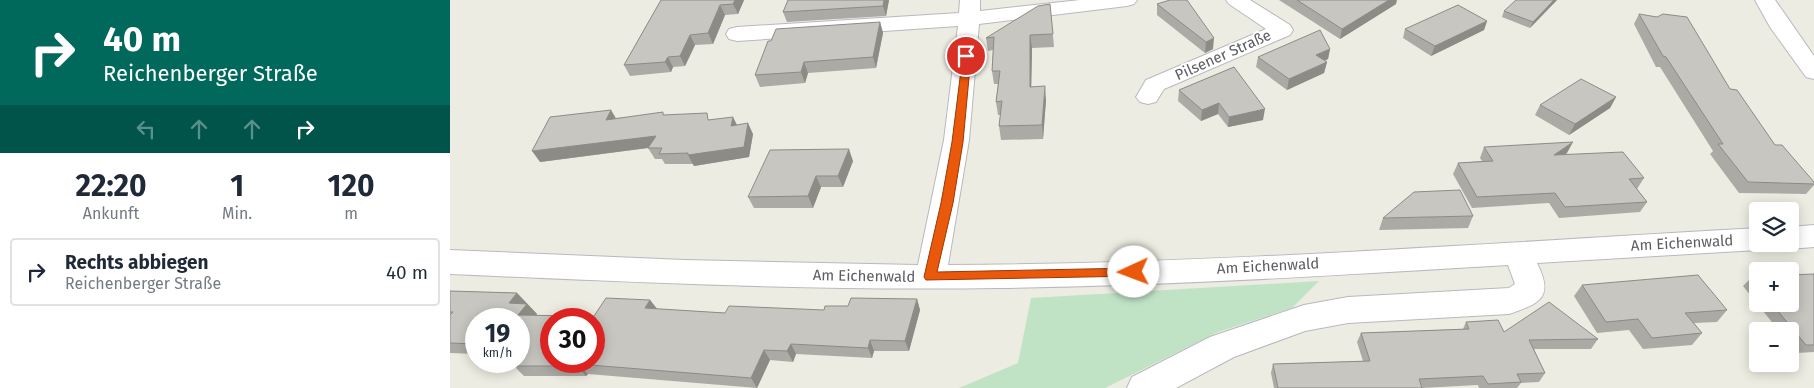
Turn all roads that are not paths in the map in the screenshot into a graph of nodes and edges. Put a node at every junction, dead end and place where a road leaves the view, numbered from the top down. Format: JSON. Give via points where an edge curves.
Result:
{"nodes":[{"id":1,"x":1127,"y":0,"type":"edge"},
{"id":2,"x":1236,"y":0,"type":"edge"},
{"id":3,"x":1765,"y":0,"type":"edge"},
{"id":4,"x":969,"y":10,"type":"edge"},
{"id":5,"x":737,"y":34,"type":"dead end"},
{"id":6,"x":1814,"y":72,"type":"edge"},
{"id":7,"x":1148,"y":97,"type":"dead end"},
{"id":8,"x":1814,"y":236,"type":"edge"},
{"id":9,"x":1799,"y":237,"type":"edge"},
{"id":10,"x":1749,"y":239,"type":"edge"},
{"id":11,"x":1517,"y":252,"type":"junction"},
{"id":12,"x":450,"y":262,"type":"edge"},
{"id":13,"x":930,"y":277,"type":"junction"},
{"id":14,"x":1144,"y":388,"type":"edge"}],
"edges":[{"from":1,"to":4,"type":"street","via":[[1046,12]]},
{"from":2,"to":7,"type":"street","name":"Pilsener Straße","via":[[1282,30],[1154,85]]},
{"from":3,"to":6,"type":"street"},
{"from":4,"to":5,"type":"street"},
{"from":4,"to":13,"type":"street","via":[[958,142]]},
{"from":8,"to":9,"type":"street"},
{"from":10,"to":11,"type":"street","name":"Am Eichenwald"},
{"from":11,"to":13,"type":"street","name":"Am Eichenwald","via":[[1251,268]]},
{"from":11,"to":14,"type":"street","via":[[1530,278],[1531,289],[1522,297],[1509,301],[1348,310],[1304,318],[1222,347]]},
{"from":12,"to":13,"type":"street","name":"Am Eichenwald"}]}
